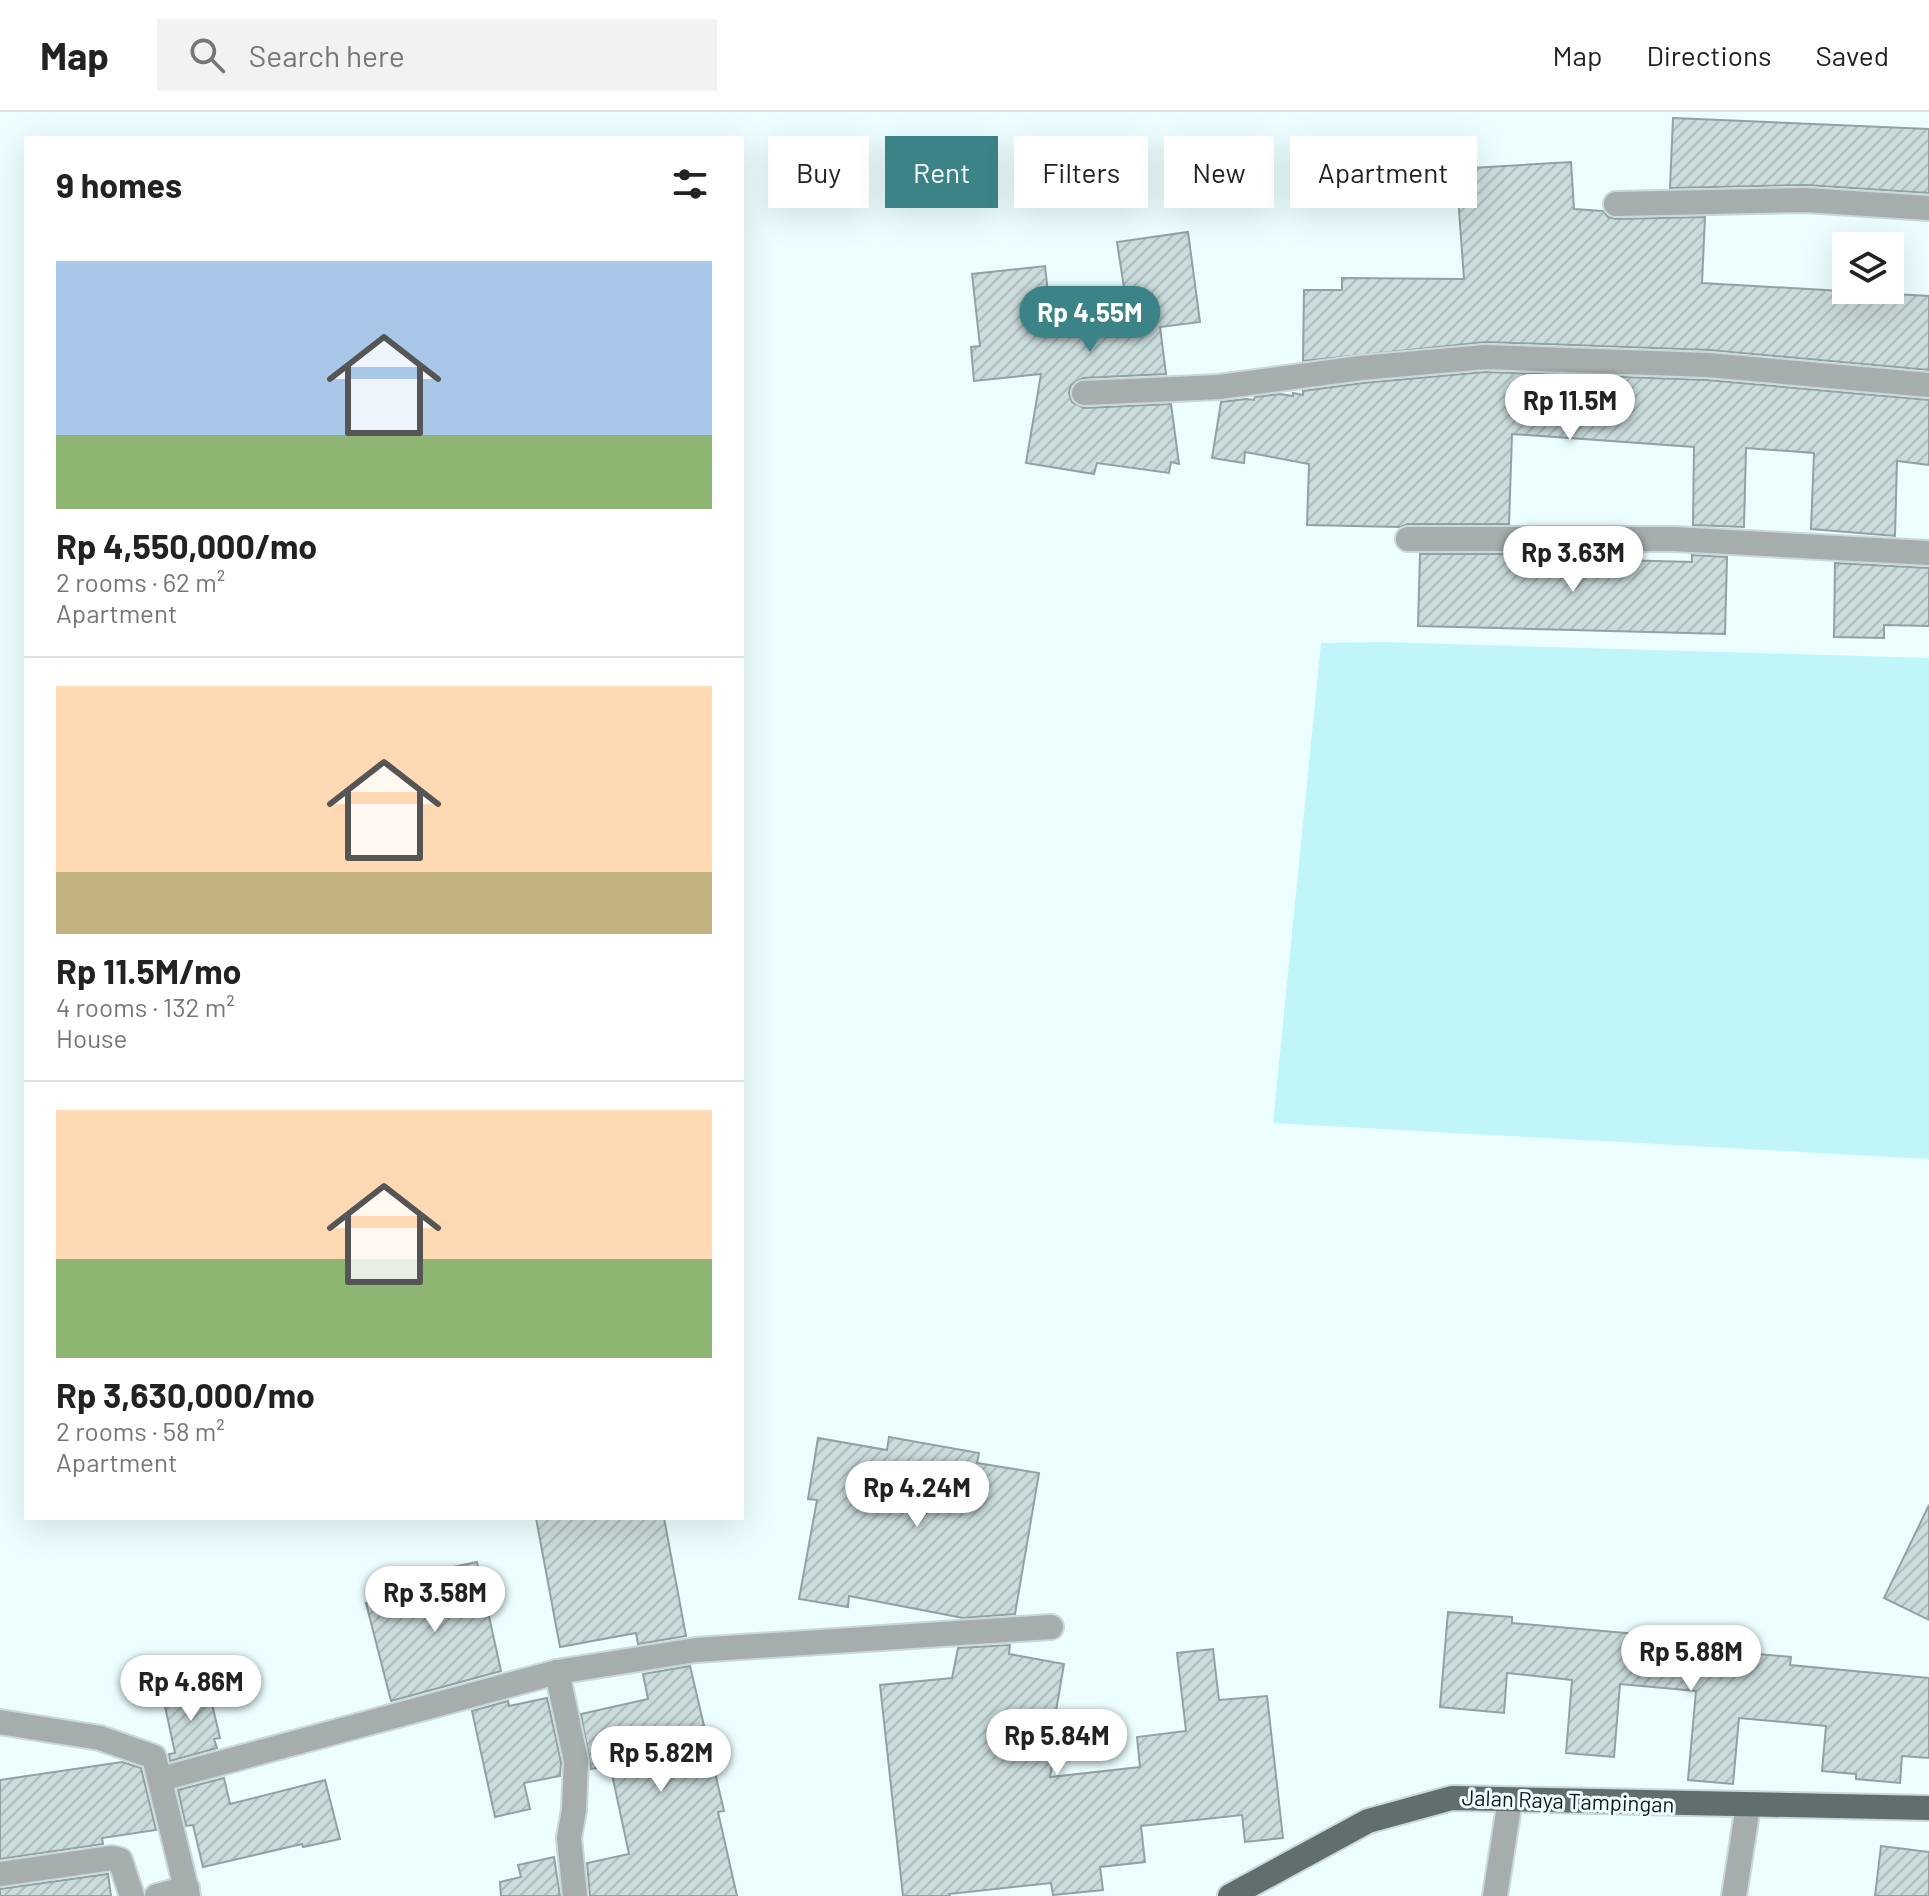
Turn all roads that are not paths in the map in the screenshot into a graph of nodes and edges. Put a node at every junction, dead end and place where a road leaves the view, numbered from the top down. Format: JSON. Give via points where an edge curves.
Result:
{"nodes":[{"id":1,"x":1616,"y":204,"type":"dead end"},
{"id":2,"x":1929,"y":208,"type":"edge"},
{"id":3,"x":1929,"y":385,"type":"edge"},
{"id":4,"x":1084,"y":393,"type":"dead end"},
{"id":5,"x":1408,"y":539,"type":"dead end"},
{"id":6,"x":1929,"y":553,"type":"edge"},
{"id":7,"x":1051,"y":1627,"type":"dead end"},
{"id":8,"x":557,"y":1672,"type":"junction"},
{"id":9,"x":0,"y":1722,"type":"edge"},
{"id":10,"x":161,"y":1779,"type":"junction"},
{"id":11,"x":1510,"y":1800,"type":"junction"},
{"id":12,"x":1748,"y":1806,"type":"junction"},
{"id":13,"x":1929,"y":1808,"type":"edge"},
{"id":14,"x":0,"y":1874,"type":"edge"},
{"id":15,"x":188,"y":1892,"type":"edge"},
{"id":16,"x":132,"y":1896,"type":"edge"},
{"id":17,"x":157,"y":1896,"type":"edge"},
{"id":18,"x":575,"y":1896,"type":"edge"},
{"id":19,"x":1230,"y":1896,"type":"edge"},
{"id":20,"x":1495,"y":1896,"type":"edge"},
{"id":21,"x":1734,"y":1896,"type":"edge"}],
"edges":[{"from":1,"to":2,"type":"street","via":[[1805,200]]},
{"from":3,"to":4,"type":"street","via":[[1708,365],[1485,357],[1219,387]]},
{"from":5,"to":6,"type":"street","via":[[1673,539]]},
{"from":7,"to":8,"type":"street","via":[[696,1650]]},
{"from":8,"to":10,"type":"street"},
{"from":8,"to":18,"type":"street","via":[[576,1761],[569,1838]]},
{"from":9,"to":10,"type":"street","via":[[100,1738],[154,1757]]},
{"from":10,"to":15,"type":"street"},
{"from":11,"to":12,"type":"main road","name":"Jalan Raya Tampingan"},
{"from":11,"to":19,"type":"main road","name":"Jalan Raya Tampingan","via":[[1452,1798],[1368,1821]]},
{"from":11,"to":20,"type":"street"},
{"from":12,"to":13,"type":"main road","name":"Jalan Raya Tampingan"},
{"from":12,"to":21,"type":"street"},
{"from":14,"to":16,"type":"street","via":[[112,1858],[120,1860]]},
{"from":15,"to":17,"type":"street"}]}
